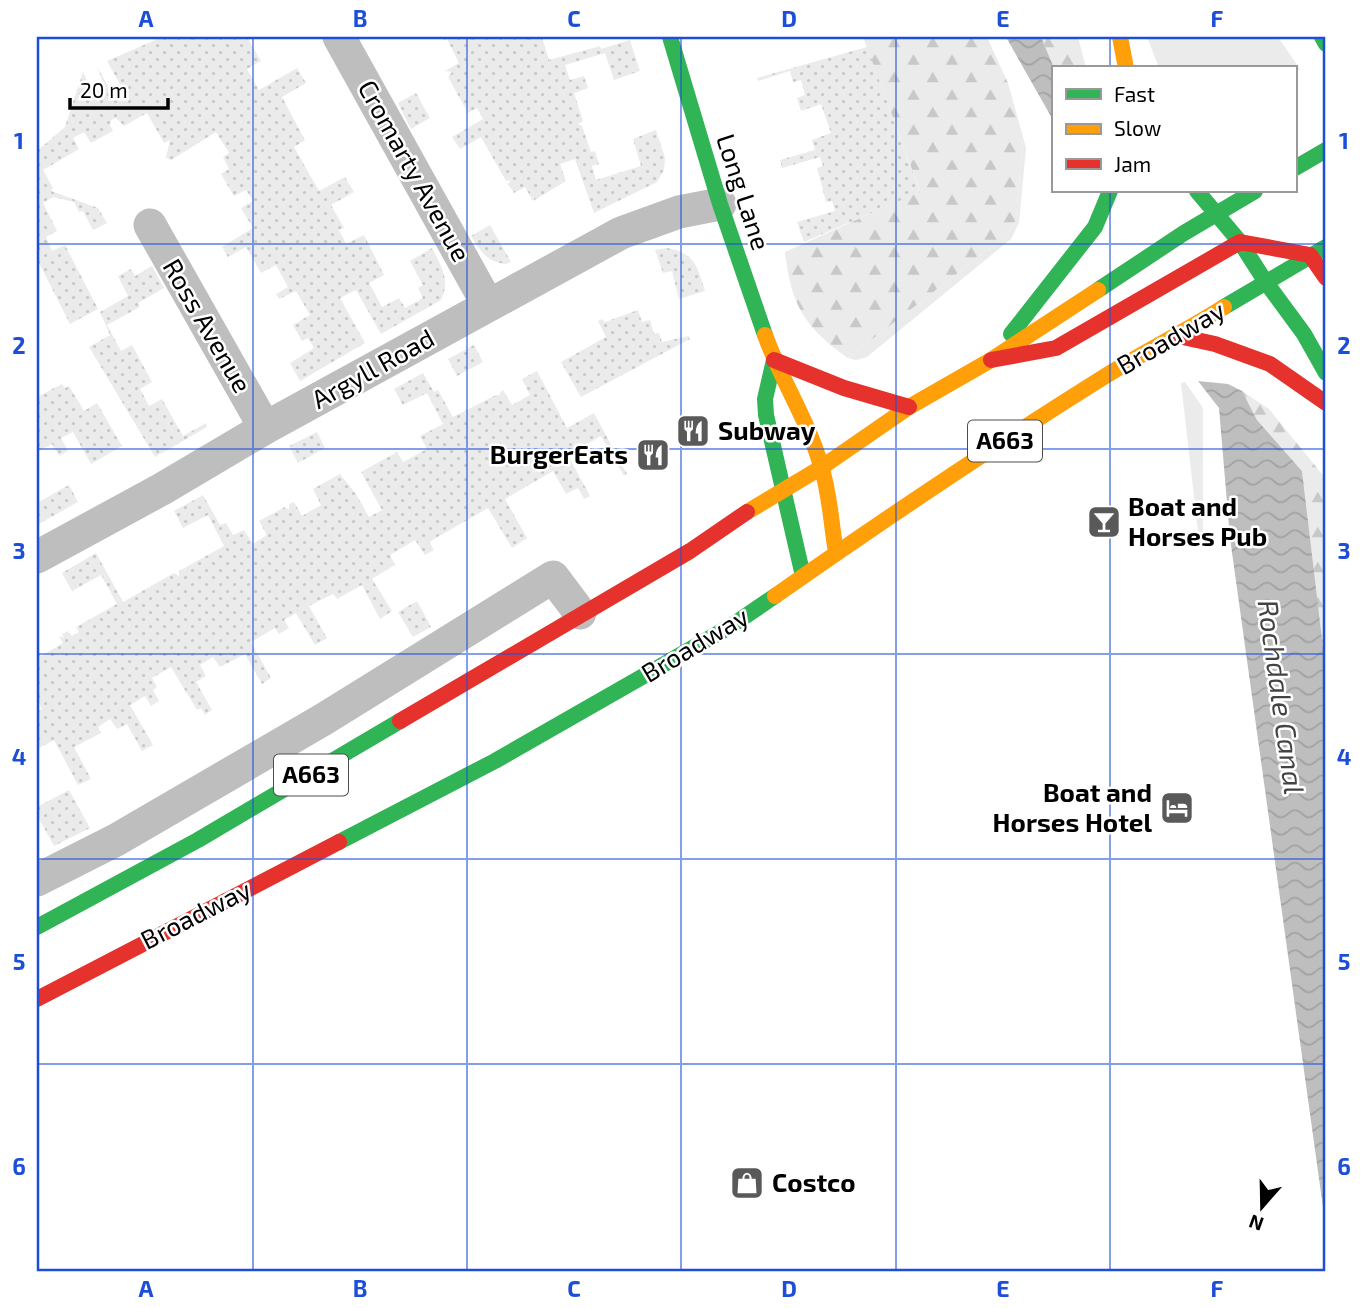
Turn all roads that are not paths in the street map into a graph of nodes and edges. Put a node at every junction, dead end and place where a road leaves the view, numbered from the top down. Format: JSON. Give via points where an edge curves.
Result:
{"nodes":[{"id":1,"x":339,"y":37,"type":"edge"},
{"id":2,"x":670,"y":37,"type":"edge"},
{"id":3,"x":1322,"y":37,"type":"edge"},
{"id":4,"x":1326,"y":44,"type":"edge"},
{"id":5,"x":1326,"y":150,"type":"edge"},
{"id":6,"x":1296,"y":167,"type":"edge"},
{"id":7,"x":1110,"y":192,"type":"edge"},
{"id":8,"x":1198,"y":192,"type":"edge"},
{"id":9,"x":1253,"y":192,"type":"edge"},
{"id":10,"x":720,"y":204,"type":"junction"},
{"id":11,"x":1217,"y":213,"type":"junction"},
{"id":12,"x":150,"y":225,"type":"dead end"},
{"id":13,"x":1240,"y":242,"type":"junction"},
{"id":14,"x":1326,"y":247,"type":"edge"},
{"id":15,"x":1310,"y":255,"type":"junction"},
{"id":16,"x":1326,"y":278,"type":"edge"},
{"id":17,"x":1265,"y":281,"type":"junction"},
{"id":18,"x":488,"y":305,"type":"junction"},
{"id":19,"x":1178,"y":336,"type":"junction"},
{"id":20,"x":774,"y":360,"type":"junction"},
{"id":21,"x":991,"y":360,"type":"junction"},
{"id":22,"x":1326,"y":373,"type":"edge"},
{"id":23,"x":1326,"y":403,"type":"edge"},
{"id":24,"x":909,"y":407,"type":"junction"},
{"id":25,"x":265,"y":428,"type":"junction"},
{"id":26,"x":822,"y":467,"type":"junction"},
{"id":27,"x":782,"y":490,"type":"junction"},
{"id":28,"x":835,"y":552,"type":"junction"},
{"id":29,"x":37,"y":557,"type":"edge"},
{"id":30,"x":803,"y":576,"type":"junction"},
{"id":31,"x":580,"y":613,"type":"junction"},
{"id":32,"x":419,"y":661,"type":"junction"},
{"id":33,"x":441,"y":698,"type":"junction"},
{"id":34,"x":37,"y":880,"type":"edge"},
{"id":35,"x":37,"y":927,"type":"edge"},
{"id":36,"x":37,"y":999,"type":"edge"}],
"edges":[{"from":1,"to":18,"type":"street","name":"Cromarty Avenue"},
{"from":2,"to":10,"type":"main road","name":"Long Lane"},
{"from":3,"to":4,"type":"main road"},
{"from":5,"to":6,"type":"main road"},
{"from":7,"to":21,"type":"main road","via":[[1095,227]]},
{"from":8,"to":11,"type":"main road"},
{"from":9,"to":11,"type":"main road","number":"A663"},
{"from":10,"to":18,"type":"street","name":"Argyll Road","via":[[679,212],[621,233]]},
{"from":10,"to":20,"type":"main road","name":"Long Lane"},
{"from":11,"to":13,"type":"main road"},
{"from":11,"to":21,"type":"main road","number":"A663"},
{"from":12,"to":25,"type":"street","name":"Ross Avenue"},
{"from":13,"to":15,"type":"main road"},
{"from":13,"to":17,"type":"main road"},
{"from":13,"to":21,"type":"main road","via":[[1056,348]]},
{"from":14,"to":15,"type":"main road","name":"Broadway","number":"A663"},
{"from":15,"to":16,"type":"main road"},
{"from":15,"to":17,"type":"main road","name":"Broadway","number":"A663"},
{"from":17,"to":19,"type":"main road","name":"Broadway","number":"A663"},
{"from":17,"to":22,"type":"main road"},
{"from":18,"to":25,"type":"street","name":"Argyll Road"},
{"from":19,"to":23,"type":"main road","via":[[1270,364]]},
{"from":19,"to":28,"type":"main road","name":"Broadway","number":"A663","via":[[1102,378]]},
{"from":20,"to":24,"type":"main road"},
{"from":20,"to":26,"type":"main road","name":"Long Lane"},
{"from":20,"to":27,"type":"main road","via":[[765,399]]},
{"from":21,"to":24,"type":"main road","number":"A663"},
{"from":24,"to":26,"type":"main road","number":"A663"},
{"from":25,"to":29,"type":"street","name":"Argyll Road"},
{"from":26,"to":27,"type":"main road","number":"A663"},
{"from":26,"to":28,"type":"main road","name":"Long Lane"},
{"from":27,"to":30,"type":"main road"},
{"from":27,"to":31,"type":"main road","number":"A663","via":[[690,551]]},
{"from":28,"to":30,"type":"main road","name":"Broadway","number":"A663"},
{"from":30,"to":36,"type":"main road","name":"Broadway","number":"A663","via":[[731,626],[495,761]]},
{"from":31,"to":32,"type":"street","via":[[553,577]]},
{"from":31,"to":33,"type":"main road","number":"A663"},
{"from":32,"to":33,"type":"street"},
{"from":32,"to":34,"type":"street","via":[[116,840]]},
{"from":33,"to":35,"type":"main road","number":"A663","via":[[198,840]]}]}
